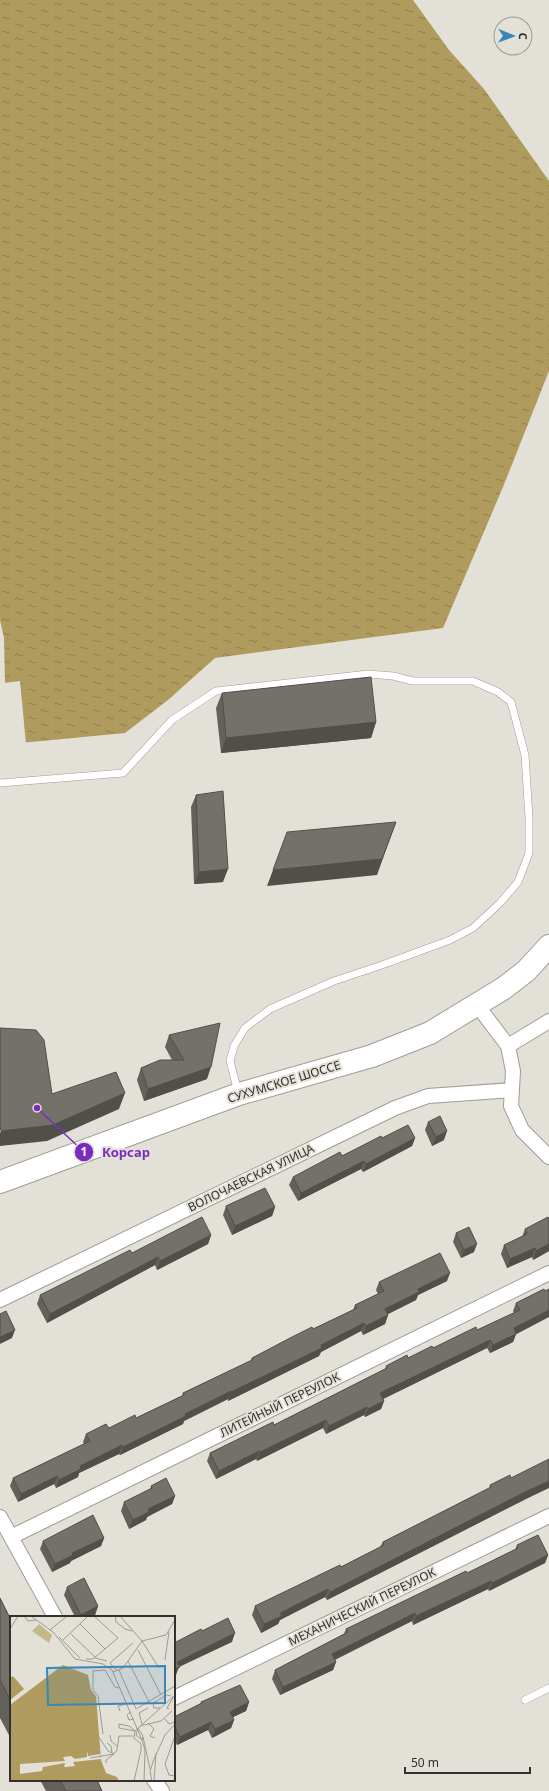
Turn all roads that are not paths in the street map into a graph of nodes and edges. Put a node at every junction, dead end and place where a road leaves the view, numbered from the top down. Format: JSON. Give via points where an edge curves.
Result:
{"nodes":[{"id":1,"x":0,"y":783,"type":"edge"},
{"id":2,"x":549,"y":946,"type":"edge"},
{"id":3,"x":477,"y":1005,"type":"junction"},
{"id":4,"x":549,"y":1021,"type":"edge"},
{"id":5,"x":508,"y":1046,"type":"junction"},
{"id":6,"x":512,"y":1090,"type":"junction"},
{"id":7,"x":239,"y":1094,"type":"junction"},
{"id":8,"x":549,"y":1157,"type":"edge"},
{"id":9,"x":0,"y":1182,"type":"edge"},
{"id":10,"x":549,"y":1273,"type":"edge"},
{"id":11,"x":0,"y":1300,"type":"edge"},
{"id":12,"x":549,"y":1516,"type":"edge"},
{"id":13,"x":0,"y":1517,"type":"edge"},
{"id":14,"x":12,"y":1537,"type":"junction"},
{"id":15,"x":54,"y":1616,"type":"edge"},
{"id":16,"x":549,"y":1688,"type":"edge"},
{"id":17,"x":175,"y":1698,"type":"edge"},
{"id":18,"x":525,"y":1700,"type":"dead end"},
{"id":19,"x":155,"y":1781,"type":"edge"},
{"id":20,"x":162,"y":1791,"type":"edge"}],
"edges":[{"from":1,"to":7,"type":"lane","via":[[123,773],[172,720],[216,691],[368,674],[413,681],[474,681],[498,692],[511,702],[524,755],[529,818],[529,853],[518,882],[473,928],[456,937],[334,981],[270,1009],[245,1028],[234,1046],[230,1061]]},
{"from":2,"to":3,"type":"highway","name":"СУХУМСКОЕ ШОССЕ","via":[[515,979]]},
{"from":3,"to":5,"type":"street"},
{"from":3,"to":7,"type":"highway","name":"СУХУМСКОЕ ШОССЕ","via":[[430,1033],[372,1056]]},
{"from":4,"to":5,"type":"street"},
{"from":5,"to":6,"type":"street","via":[[513,1071]]},
{"from":6,"to":8,"type":"street","via":[[511,1106],[522,1130]]},
{"from":6,"to":11,"type":"street","name":"ВОЛОЧАЕВСКАЯ УЛИЦА","via":[[428,1096],[395,1108]]},
{"from":7,"to":9,"type":"highway","name":"СУХУМСКОЕ ШОССЕ"},
{"from":10,"to":14,"type":"street","name":"ЛИТЕЙНЫЙ ПЕРЕУЛОК"},
{"from":12,"to":17,"type":"street","name":"МЕХАНИЧЕСКИЙ ПЕРЕУЛОК"},
{"from":13,"to":14,"type":"street"},
{"from":14,"to":15,"type":"street"},
{"from":16,"to":18,"type":"lane"},
{"from":19,"to":20,"type":"street"}]}
